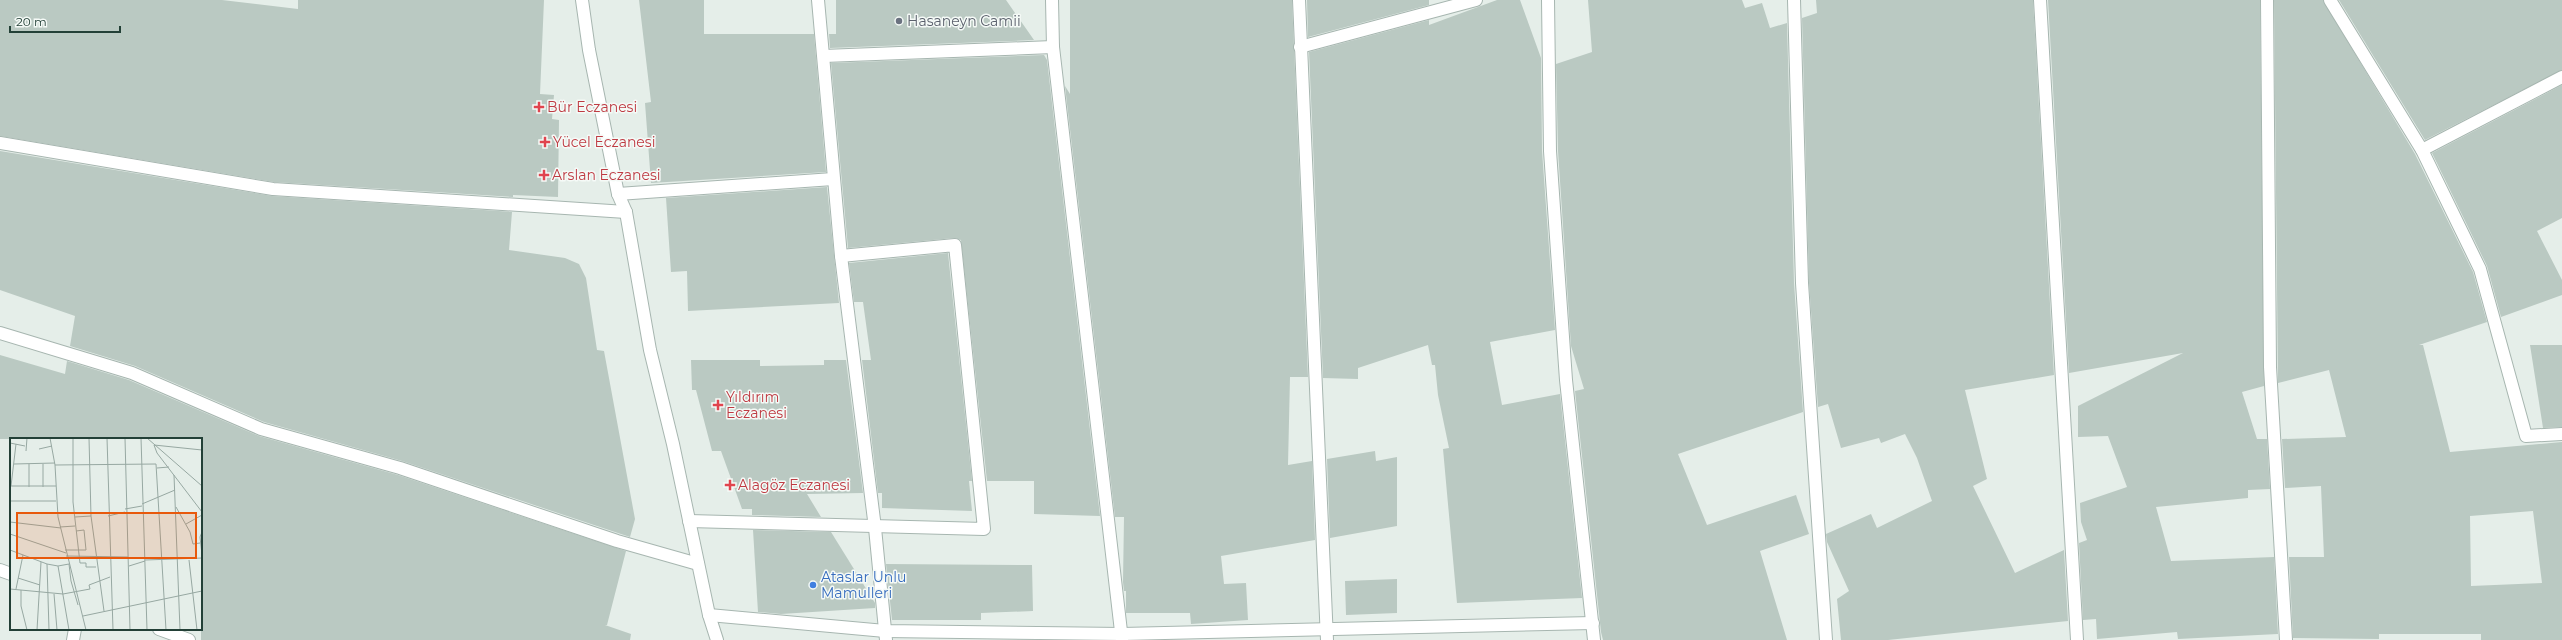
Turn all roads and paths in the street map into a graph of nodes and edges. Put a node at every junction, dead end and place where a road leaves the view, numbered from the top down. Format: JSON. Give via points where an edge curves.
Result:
{"nodes":[{"id":1,"x":582,"y":0,"type":"edge"},
{"id":2,"x":818,"y":0,"type":"edge"},
{"id":3,"x":1052,"y":0,"type":"edge"},
{"id":4,"x":1299,"y":0,"type":"edge"},
{"id":5,"x":1476,"y":0,"type":"edge"},
{"id":6,"x":1548,"y":0,"type":"edge"},
{"id":7,"x":1794,"y":0,"type":"edge"},
{"id":8,"x":2040,"y":0,"type":"edge"},
{"id":9,"x":2267,"y":0,"type":"edge"},
{"id":10,"x":2330,"y":0,"type":"edge"},
{"id":11,"x":1053,"y":47,"type":"junction"},
{"id":12,"x":1300,"y":47,"type":"junction"},
{"id":13,"x":824,"y":56,"type":"junction"},
{"id":14,"x":2562,"y":77,"type":"edge"},
{"id":15,"x":0,"y":142,"type":"edge"},
{"id":16,"x":2422,"y":150,"type":"junction"},
{"id":17,"x":833,"y":179,"type":"junction"},
{"id":18,"x":618,"y":194,"type":"junction"},
{"id":19,"x":626,"y":212,"type":"junction"},
{"id":20,"x":840,"y":256,"type":"junction"},
{"id":21,"x":0,"y":333,"type":"edge"},
{"id":22,"x":2562,"y":434,"type":"edge"},
{"id":23,"x":689,"y":521,"type":"junction"},
{"id":24,"x":875,"y":528,"type":"junction"},
{"id":25,"x":698,"y":564,"type":"junction"},
{"id":26,"x":0,"y":570,"type":"edge"},
{"id":27,"x":10,"y":574,"type":"edge"},
{"id":28,"x":709,"y":615,"type":"junction"},
{"id":29,"x":1593,"y":623,"type":"junction"},
{"id":30,"x":75,"y":630,"type":"edge"},
{"id":31,"x":161,"y":630,"type":"edge"},
{"id":32,"x":886,"y":635,"type":"edge"},
{"id":33,"x":1327,"y":635,"type":"edge"},
{"id":34,"x":1122,"y":637,"type":"edge"},
{"id":35,"x":73,"y":640,"type":"edge"},
{"id":36,"x":189,"y":640,"type":"edge"},
{"id":37,"x":717,"y":640,"type":"edge"},
{"id":38,"x":1594,"y":640,"type":"edge"},
{"id":39,"x":1826,"y":640,"type":"edge"},
{"id":40,"x":2077,"y":640,"type":"edge"},
{"id":41,"x":2286,"y":640,"type":"edge"}],
"edges":[{"from":1,"to":18,"type":"street","via":[[589,50]]},
{"from":2,"to":13,"type":"street"},
{"from":3,"to":11,"type":"street"},
{"from":4,"to":12,"type":"street"},
{"from":5,"to":12,"type":"street"},
{"from":6,"to":29,"type":"street","via":[[1550,151],[1566,372]]},
{"from":7,"to":39,"type":"street","via":[[1802,282]]},
{"from":8,"to":40,"type":"street"},
{"from":9,"to":41,"type":"street","via":[[2270,367]]},
{"from":10,"to":16,"type":"street"},
{"from":11,"to":13,"type":"street"},
{"from":11,"to":34,"type":"street"},
{"from":12,"to":33,"type":"street"},
{"from":13,"to":17,"type":"street"},
{"from":14,"to":16,"type":"street"},
{"from":15,"to":19,"type":"street","via":[[273,189]]},
{"from":16,"to":22,"type":"street","via":[[2480,268],[2526,436]]},
{"from":17,"to":18,"type":"street"},
{"from":17,"to":20,"type":"street"},
{"from":18,"to":19,"type":"street"},
{"from":19,"to":23,"type":"street","via":[[650,350]]},
{"from":20,"to":24,"type":"street"},
{"from":20,"to":24,"type":"street","via":[[955,245],[984,529]]},
{"from":21,"to":25,"type":"street","via":[[132,373],[261,429],[400,468],[617,541]]},
{"from":23,"to":24,"type":"street"},
{"from":23,"to":25,"type":"street"},
{"from":24,"to":32,"type":"street"},
{"from":25,"to":28,"type":"street"},
{"from":26,"to":27,"type":"street"},
{"from":28,"to":32,"type":"street"},
{"from":28,"to":37,"type":"street"},
{"from":29,"to":33,"type":"street"},
{"from":29,"to":38,"type":"street"},
{"from":30,"to":35,"type":"street"},
{"from":31,"to":36,"type":"street"},
{"from":32,"to":34,"type":"street"},
{"from":33,"to":34,"type":"street"}]}
